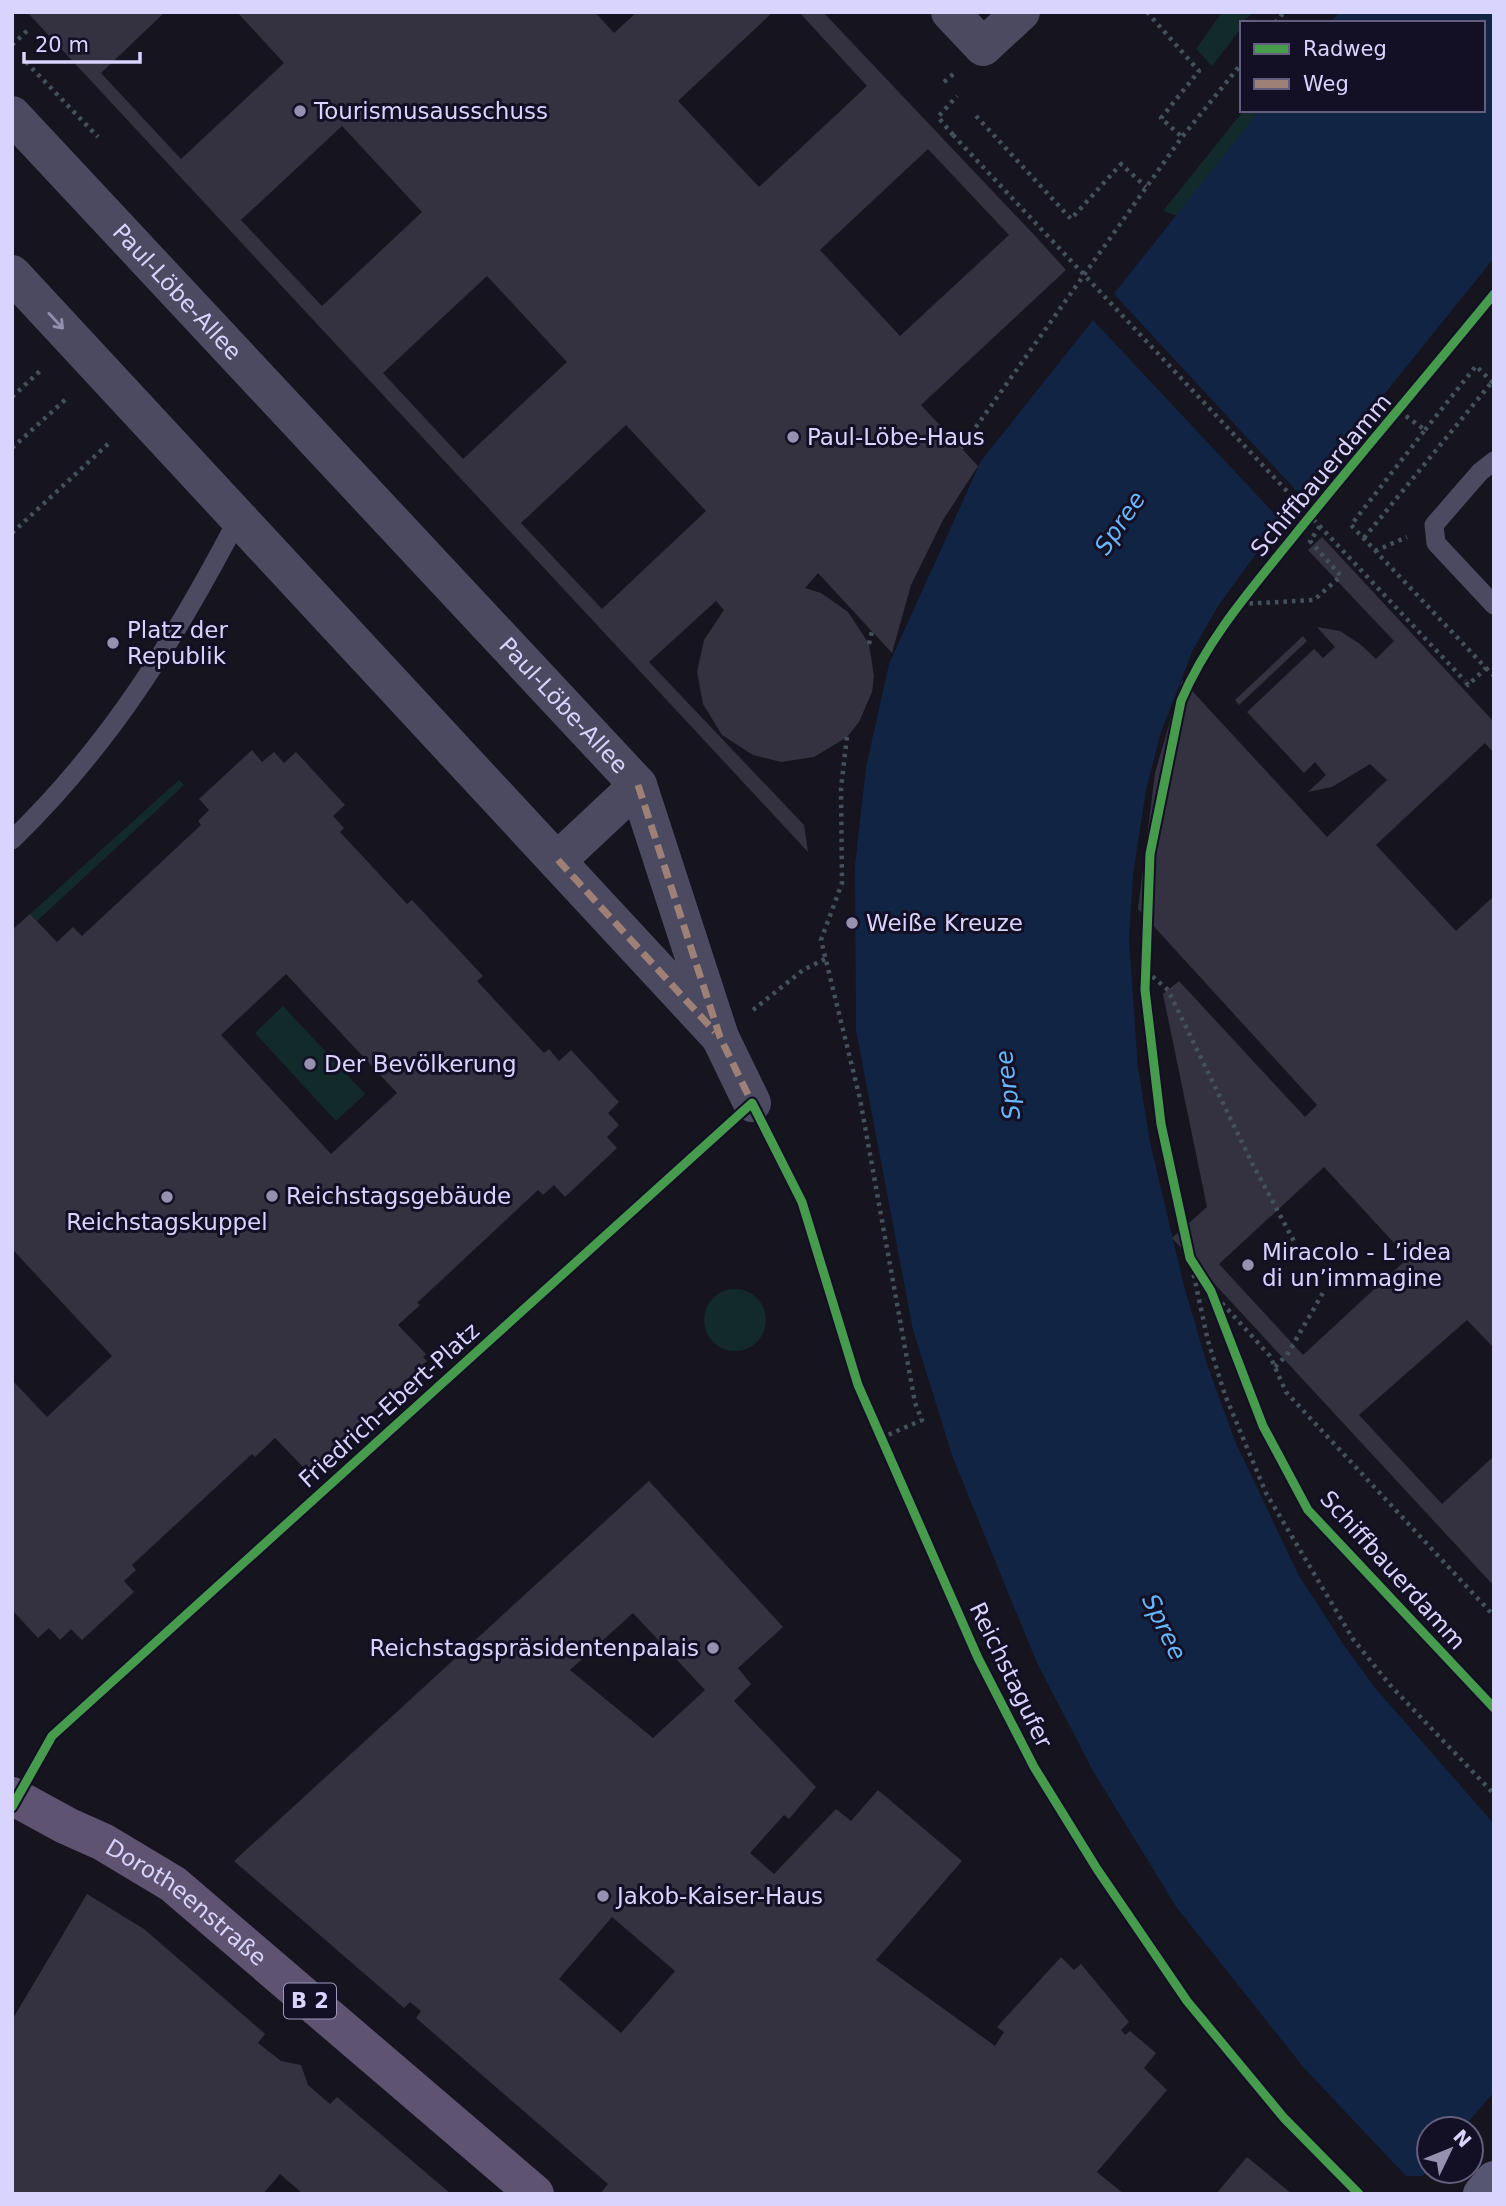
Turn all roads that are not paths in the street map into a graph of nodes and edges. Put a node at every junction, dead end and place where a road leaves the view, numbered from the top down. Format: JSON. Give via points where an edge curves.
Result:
{"nodes":[{"id":1,"x":950,"y":12,"type":"edge"},
{"id":2,"x":1021,"y":12,"type":"edge"},
{"id":3,"x":12,"y":115,"type":"edge"},
{"id":4,"x":12,"y":274,"type":"edge"},
{"id":5,"x":1494,"y":461,"type":"edge"},
{"id":6,"x":239,"y":517,"type":"junction"},
{"id":7,"x":1494,"y":605,"type":"edge"},
{"id":8,"x":638,"y":785,"type":"junction"},
{"id":9,"x":12,"y":840,"type":"edge"},
{"id":10,"x":558,"y":860,"type":"junction"},
{"id":11,"x":720,"y":1037,"type":"junction"},
{"id":12,"x":752,"y":1102,"type":"road end"},
{"id":13,"x":14,"y":1800,"type":"edge"},
{"id":14,"x":1494,"y":2180,"type":"edge"},
{"id":15,"x":535,"y":2194,"type":"edge"},
{"id":16,"x":1482,"y":2194,"type":"edge"}],
"edges":[{"from":1,"to":2,"type":"street","via":[[983,47]]},
{"from":3,"to":8,"type":"street","name":"Paul-Löbe-Allee"},
{"from":4,"to":6,"type":"street","one_way":true},
{"from":5,"to":7,"type":"lane","via":[[1434,525],[1433,535]]},
{"from":6,"to":9,"type":"lane","via":[[189,613],[135,696],[96,750]]},
{"from":6,"to":10,"type":"street"},
{"from":8,"to":10,"type":"street","name":"Paul-Löbe-Allee"},
{"from":8,"to":11,"type":"street"},
{"from":10,"to":11,"type":"street"},
{"from":11,"to":12,"type":"street"},
{"from":13,"to":15,"type":"main road","name":"Dorotheenstraße","number":"B 2","via":[[103,1842],[173,1884]]},
{"from":14,"to":16,"type":"street"}]}
